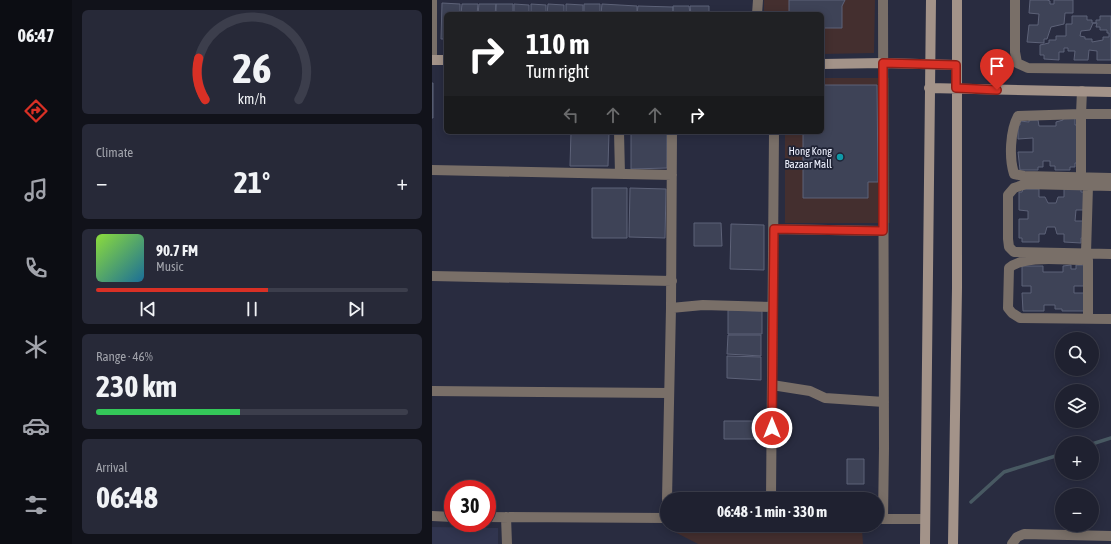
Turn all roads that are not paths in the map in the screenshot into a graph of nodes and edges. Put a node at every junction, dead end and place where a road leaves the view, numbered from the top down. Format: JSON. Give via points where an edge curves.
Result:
{"nodes":[{"id":1,"x":432,"y":0,"type":"edge"},
{"id":2,"x":758,"y":0,"type":"edge"},
{"id":3,"x":883,"y":0,"type":"edge"},
{"id":4,"x":931,"y":0,"type":"edge"},
{"id":5,"x":957,"y":0,"type":"edge"},
{"id":6,"x":1015,"y":0,"type":"edge"},
{"id":7,"x":757,"y":12,"type":"edge"},
{"id":8,"x":432,"y":60,"type":"edge"},
{"id":9,"x":444,"y":60,"type":"edge"},
{"id":10,"x":883,"y":63,"type":"junction"},
{"id":11,"x":824,"y":64,"type":"edge"},
{"id":12,"x":930,"y":65,"type":"junction"},
{"id":13,"x":956,"y":65,"type":"junction"},
{"id":14,"x":1111,"y":69,"type":"edge"},
{"id":15,"x":929,"y":88,"type":"junction"},
{"id":16,"x":956,"y":88,"type":"junction"},
{"id":17,"x":1082,"y":91,"type":"junction"},
{"id":18,"x":1111,"y":92,"type":"edge"},
{"id":19,"x":1081,"y":114,"type":"junction"},
{"id":20,"x":1111,"y":114,"type":"edge"},
{"id":21,"x":620,"y":134,"type":"edge"},
{"id":22,"x":672,"y":134,"type":"edge"},
{"id":23,"x":774,"y":134,"type":"edge"},
{"id":24,"x":432,"y":170,"type":"edge"},
{"id":25,"x":620,"y":174,"type":"junction"},
{"id":26,"x":672,"y":175,"type":"junction"},
{"id":27,"x":1111,"y":178,"type":"edge"},
{"id":28,"x":1085,"y":182,"type":"junction"},
{"id":29,"x":1111,"y":186,"type":"edge"},
{"id":30,"x":774,"y":229,"type":"junction"},
{"id":31,"x":883,"y":231,"type":"junction"},
{"id":32,"x":1111,"y":254,"type":"edge"},
{"id":33,"x":1087,"y":257,"type":"junction"},
{"id":34,"x":1111,"y":260,"type":"edge"},
{"id":35,"x":432,"y":276,"type":"edge"},
{"id":36,"x":672,"y":281,"type":"junction"},
{"id":37,"x":773,"y":306,"type":"junction"},
{"id":38,"x":672,"y":308,"type":"junction"},
{"id":39,"x":1088,"y":318,"type":"junction"},
{"id":40,"x":1111,"y":319,"type":"edge"},
{"id":41,"x":772,"y":385,"type":"junction"},
{"id":42,"x":432,"y":391,"type":"edge"},
{"id":43,"x":669,"y":393,"type":"junction"},
{"id":44,"x":884,"y":402,"type":"junction"},
{"id":45,"x":667,"y":492,"type":"edge"},
{"id":46,"x":771,"y":492,"type":"edge"},
{"id":47,"x":881,"y":492,"type":"edge"},
{"id":48,"x":432,"y":516,"type":"edge"},
{"id":49,"x":444,"y":517,"type":"edge"},
{"id":50,"x":496,"y":517,"type":"edge"},
{"id":51,"x":506,"y":517,"type":"junction"},
{"id":52,"x":660,"y":518,"type":"edge"},
{"id":53,"x":884,"y":519,"type":"edge"},
{"id":54,"x":925,"y":519,"type":"junction"},
{"id":55,"x":1111,"y":536,"type":"edge"},
{"id":56,"x":507,"y":544,"type":"edge"},
{"id":57,"x":925,"y":544,"type":"edge"},
{"id":58,"x":954,"y":544,"type":"edge"},
{"id":59,"x":1012,"y":544,"type":"edge"}],
"edges":[{"from":1,"to":8,"type":"street"},
{"from":2,"to":7,"type":"street"},
{"from":3,"to":10,"type":"street"},
{"from":4,"to":12,"type":"main road"},
{"from":5,"to":13,"type":"main road"},
{"from":6,"to":14,"type":"street","via":[[1015,52],[1018,63],[1028,68]]},
{"from":8,"to":9,"type":"main road"},
{"from":10,"to":11,"type":"main road"},
{"from":10,"to":12,"type":"main road"},
{"from":10,"to":31,"type":"street"},
{"from":12,"to":13,"type":"main road"},
{"from":12,"to":15,"type":"main road"},
{"from":13,"to":16,"type":"main road"},
{"from":15,"to":16,"type":"main road"},
{"from":15,"to":54,"type":"main road"},
{"from":16,"to":17,"type":"main road"},
{"from":16,"to":58,"type":"main road"},
{"from":17,"to":18,"type":"main road"},
{"from":17,"to":19,"type":"street"},
{"from":19,"to":20,"type":"street"},
{"from":19,"to":28,"type":"street"},
{"from":19,"to":28,"type":"street","via":[[1018,116],[1014,124],[1011,164],[1014,174]]},
{"from":21,"to":25,"type":"street"},
{"from":22,"to":26,"type":"street"},
{"from":23,"to":30,"type":"street"},
{"from":24,"to":25,"type":"street"},
{"from":25,"to":26,"type":"street"},
{"from":26,"to":36,"type":"street"},
{"from":27,"to":28,"type":"street"},
{"from":28,"to":29,"type":"street"},
{"from":28,"to":33,"type":"street"},
{"from":28,"to":33,"type":"street","via":[[1026,184],[1014,188],[1008,195],[1008,239],[1009,247],[1014,252]]},
{"from":30,"to":31,"type":"street"},
{"from":30,"to":37,"type":"street"},
{"from":31,"to":44,"type":"street"},
{"from":32,"to":33,"type":"street"},
{"from":33,"to":34,"type":"street"},
{"from":33,"to":39,"type":"street"},
{"from":33,"to":39,"type":"street","via":[[1029,260],[1014,264],[1008,268],[1008,308],[1020,318]]},
{"from":35,"to":36,"type":"street"},
{"from":36,"to":38,"type":"street"},
{"from":37,"to":38,"type":"street","via":[[703,305]]},
{"from":37,"to":41,"type":"street"},
{"from":38,"to":43,"type":"street"},
{"from":39,"to":40,"type":"street"},
{"from":41,"to":44,"type":"street","via":[[810,391],[825,398]]},
{"from":41,"to":46,"type":"street"},
{"from":42,"to":43,"type":"street"},
{"from":43,"to":45,"type":"street"},
{"from":44,"to":47,"type":"street"},
{"from":48,"to":49,"type":"street"},
{"from":50,"to":51,"type":"street"},
{"from":51,"to":52,"type":"street"},
{"from":51,"to":56,"type":"street"},
{"from":53,"to":54,"type":"street"},
{"from":54,"to":57,"type":"main road"},
{"from":55,"to":59,"type":"street","via":[[1024,534],[1017,537]]}]}
